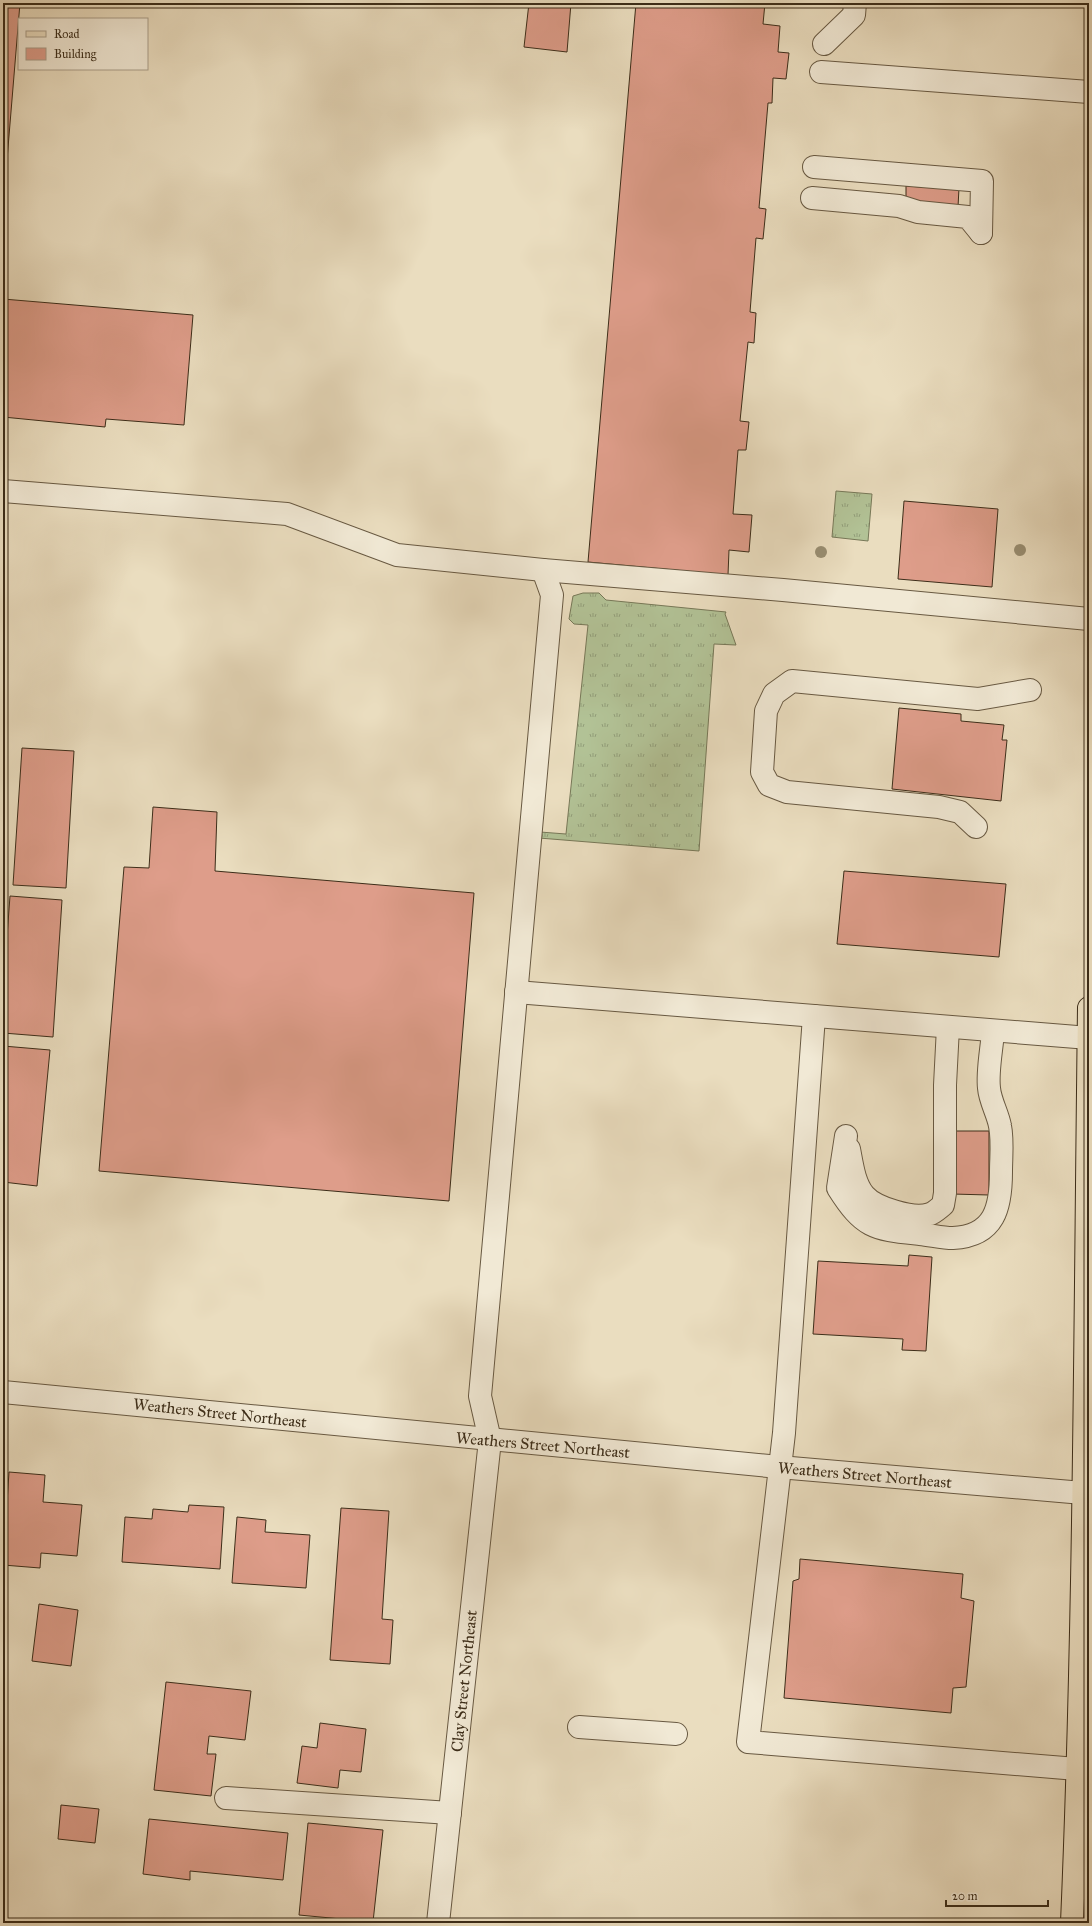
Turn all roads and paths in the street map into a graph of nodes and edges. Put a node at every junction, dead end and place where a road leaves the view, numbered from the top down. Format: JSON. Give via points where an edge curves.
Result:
{"nodes":[{"id":1,"x":855,"y":3,"type":"edge"},
{"id":2,"x":824,"y":44,"type":"dead end"},
{"id":3,"x":821,"y":72,"type":"dead end"},
{"id":4,"x":1089,"y":92,"type":"edge"},
{"id":5,"x":814,"y":167,"type":"dead end"},
{"id":6,"x":812,"y":198,"type":"dead end"},
{"id":7,"x":3,"y":491,"type":"edge"},
{"id":8,"x":543,"y":570,"type":"junction"},
{"id":9,"x":1089,"y":619,"type":"edge"},
{"id":10,"x":1030,"y":690,"type":"dead end"},
{"id":11,"x":976,"y":827,"type":"dead end"},
{"id":12,"x":516,"y":992,"type":"junction"},
{"id":13,"x":1089,"y":1008,"type":"edge"},
{"id":14,"x":814,"y":1016,"type":"junction"},
{"id":15,"x":948,"y":1027,"type":"junction"},
{"id":16,"x":993,"y":1031,"type":"junction"},
{"id":17,"x":1089,"y":1038,"type":"edge"},
{"id":18,"x":1088,"y":1367,"type":"edge"},
{"id":19,"x":3,"y":1392,"type":"edge"},
{"id":20,"x":490,"y":1440,"type":"junction"},
{"id":21,"x":779,"y":1467,"type":"junction"},
{"id":22,"x":1083,"y":1493,"type":"junction"},
{"id":23,"x":578,"y":1726,"type":"dead end"},
{"id":24,"x":676,"y":1734,"type":"dead end"},
{"id":25,"x":1084,"y":1770,"type":"edge"},
{"id":26,"x":226,"y":1798,"type":"dead end"},
{"id":27,"x":450,"y":1813,"type":"junction"},
{"id":28,"x":438,"y":1923,"type":"edge"},
{"id":29,"x":1072,"y":1923,"type":"edge"}],
"edges":[{"from":1,"to":2,"type":"street","via":[[854,14]]},
{"from":3,"to":4,"type":"street"},
{"from":5,"to":6,"type":"street","via":[[982,181],[981,233],[968,217],[918,212],[899,206]]},
{"from":7,"to":8,"type":"street","via":[[287,514],[398,555]]},
{"from":8,"to":9,"type":"street"},
{"from":8,"to":12,"type":"street","name":"Clay Street Northeast","via":[[552,595]]},
{"from":10,"to":11,"type":"street","via":[[978,699],[792,681],[774,694],[766,711],[762,772],[769,785],[787,792],[938,807],[960,812]]},
{"from":12,"to":14,"type":"street"},
{"from":12,"to":20,"type":"street","name":"Clay Street Northeast","via":[[480,1396]]},
{"from":13,"to":17,"type":"main road"},
{"from":14,"to":15,"type":"street"},
{"from":14,"to":21,"type":"street","via":[[788,1389]]},
{"from":15,"to":16,"type":"street"},
{"from":15,"to":16,"type":"street","via":[[943,1205],[930,1214],[910,1215],[885,1209],[864,1196],[855,1177],[846,1136],[838,1188],[861,1219],[879,1229],[953,1238],[976,1234],[992,1222],[998,1207],[1001,1187],[1001,1127],[989,1089]]},
{"from":16,"to":17,"type":"street"},
{"from":17,"to":18,"type":"main road"},
{"from":18,"to":22,"type":"main road"},
{"from":19,"to":20,"type":"street","name":"Weathers Street Northeast"},
{"from":20,"to":21,"type":"street","name":"Weathers Street Northeast"},
{"from":20,"to":27,"type":"street","name":"Clay Street Northeast"},
{"from":21,"to":22,"type":"street","name":"Weathers Street Northeast"},
{"from":21,"to":25,"type":"street","via":[[748,1742]]},
{"from":22,"to":25,"type":"main road"},
{"from":23,"to":24,"type":"street"},
{"from":25,"to":29,"type":"main road"},
{"from":26,"to":27,"type":"street"},
{"from":27,"to":28,"type":"street","name":"Clay Street Northeast"}]}
